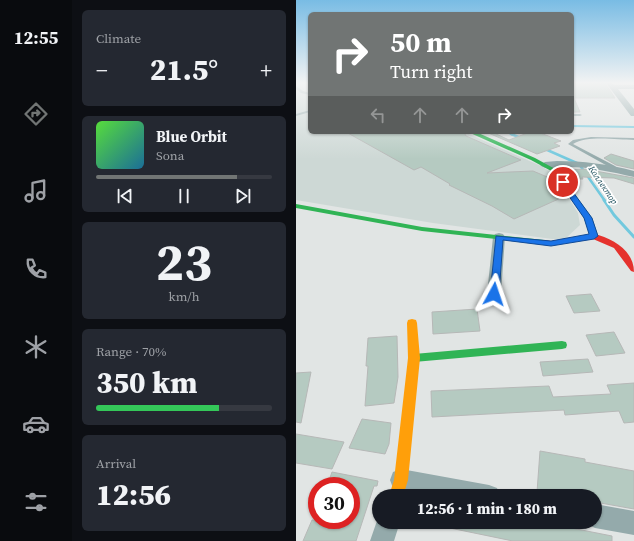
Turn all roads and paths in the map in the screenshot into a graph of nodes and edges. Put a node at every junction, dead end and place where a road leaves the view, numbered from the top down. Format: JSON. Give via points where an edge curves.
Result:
{"nodes":[{"id":1,"x":308,"y":112,"type":"edge"},
{"id":2,"x":296,"y":115,"type":"edge"},
{"id":3,"x":574,"y":115,"type":"edge"},
{"id":4,"x":580,"y":115,"type":"dead end"},
{"id":5,"x":477,"y":134,"type":"edge"},
{"id":6,"x":634,"y":139,"type":"edge"},
{"id":7,"x":546,"y":164,"type":"junction"},
{"id":8,"x":613,"y":168,"type":"junction"},
{"id":9,"x":634,"y":174,"type":"edge"},
{"id":10,"x":296,"y":206,"type":"edge"},
{"id":11,"x":594,"y":236,"type":"junction"},
{"id":12,"x":499,"y":237,"type":"junction"},
{"id":13,"x":634,"y":269,"type":"edge"},
{"id":14,"x":494,"y":294,"type":"dead end"},
{"id":15,"x":412,"y":323,"type":"dead end"},
{"id":16,"x":562,"y":345,"type":"dead end"},
{"id":17,"x":414,"y":358,"type":"junction"},
{"id":18,"x":398,"y":488,"type":"edge"},
{"id":19,"x":409,"y":489,"type":"edge"},
{"id":20,"x":602,"y":517,"type":"edge"},
{"id":21,"x":634,"y":523,"type":"edge"},
{"id":22,"x":386,"y":529,"type":"edge"},
{"id":23,"x":382,"y":541,"type":"edge"}],
"edges":[{"from":1,"to":2,"type":"lane"},
{"from":3,"to":4,"type":"lane"},
{"from":5,"to":7,"type":"street"},
{"from":6,"to":8,"type":"lane","via":[[582,140],[570,144]]},
{"from":7,"to":8,"type":"street"},
{"from":7,"to":11,"type":"street","via":[[555,171],[588,218]]},
{"from":8,"to":9,"type":"street"},
{"from":10,"to":12,"type":"street","via":[[422,229]]},
{"from":11,"to":12,"type":"street","via":[[551,243]]},
{"from":11,"to":13,"type":"street","via":[[617,246]]},
{"from":12,"to":14,"type":"street"},
{"from":15,"to":17,"type":"street"},
{"from":16,"to":17,"type":"street"},
{"from":17,"to":18,"type":"street"},
{"from":18,"to":19,"type":"street"},
{"from":20,"to":21,"type":"street"},
{"from":22,"to":23,"type":"street"}]}
